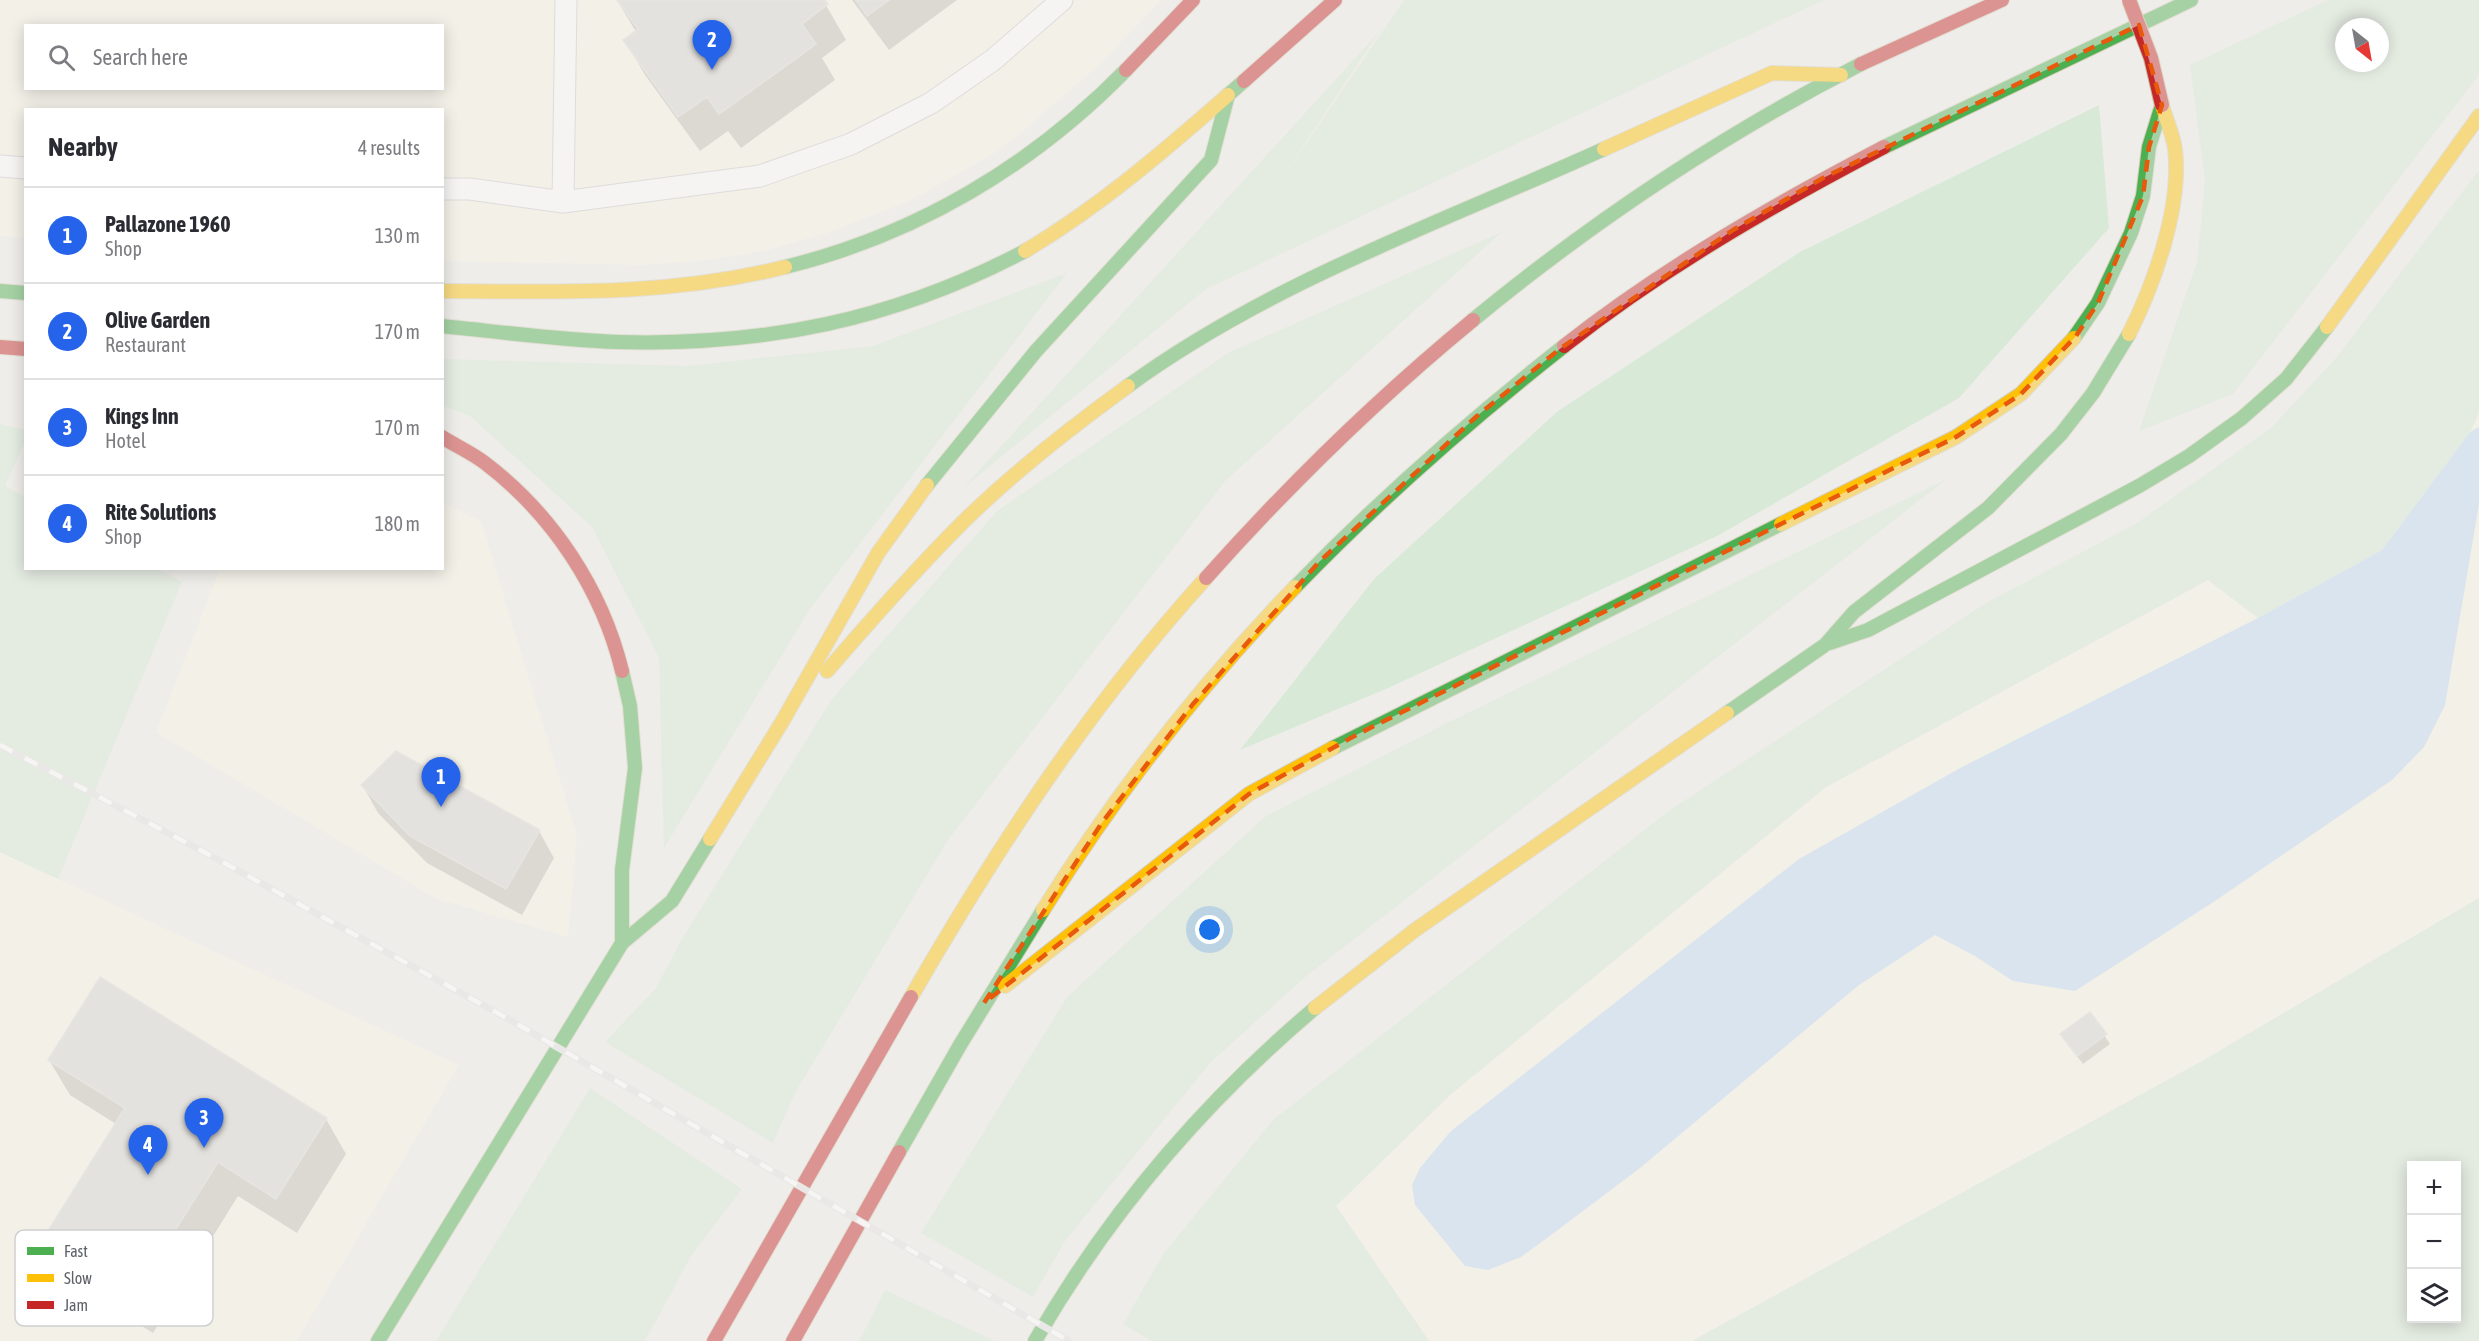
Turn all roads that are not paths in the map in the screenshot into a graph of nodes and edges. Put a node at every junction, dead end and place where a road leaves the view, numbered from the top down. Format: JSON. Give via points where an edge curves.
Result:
{"nodes":[{"id":1,"x":566,"y":0,"type":"edge"},
{"id":2,"x":1062,"y":0,"type":"edge"},
{"id":3,"x":1193,"y":0,"type":"edge"},
{"id":4,"x":1335,"y":0,"type":"edge"},
{"id":5,"x":2002,"y":0,"type":"edge"},
{"id":6,"x":2129,"y":0,"type":"edge"},
{"id":7,"x":2191,"y":0,"type":"edge"},
{"id":8,"x":1840,"y":75,"type":"junction"},
{"id":9,"x":1228,"y":95,"type":"junction"},
{"id":10,"x":2162,"y":105,"type":"junction"},
{"id":11,"x":2479,"y":116,"type":"edge"},
{"id":12,"x":0,"y":166,"type":"edge"},
{"id":13,"x":24,"y":168,"type":"edge"},
{"id":14,"x":444,"y":189,"type":"edge"},
{"id":15,"x":563,"y":202,"type":"junction"},
{"id":16,"x":0,"y":291,"type":"edge"},
{"id":17,"x":444,"y":291,"type":"edge"},
{"id":18,"x":24,"y":293,"type":"edge"},
{"id":19,"x":444,"y":326,"type":"edge"},
{"id":20,"x":0,"y":347,"type":"edge"},
{"id":21,"x":24,"y":349,"type":"edge"},
{"id":22,"x":444,"y":438,"type":"edge"},
{"id":23,"x":1825,"y":645,"type":"junction"},
{"id":24,"x":782,"y":722,"type":"junction"},
{"id":25,"x":622,"y":943,"type":"junction"},
{"id":26,"x":984,"y":1003,"type":"junction"},
{"id":27,"x":378,"y":1341,"type":"edge"},
{"id":28,"x":714,"y":1341,"type":"edge"},
{"id":29,"x":793,"y":1341,"type":"edge"},
{"id":30,"x":1035,"y":1341,"type":"edge"}],
"edges":[{"from":1,"to":15,"type":"lane"},
{"from":2,"to":15,"type":"lane","via":[[993,60],[931,103],[852,144],[760,176]]},
{"from":3,"to":17,"type":"main road","via":[[1113,84],[1067,126],[1015,164],[961,199],[845,252],[778,271],[633,291]]},
{"from":4,"to":9,"type":"main road"},
{"from":5,"to":8,"type":"main road"},
{"from":6,"to":10,"type":"main road","bridge":true,"via":[[2151,58]]},
{"from":7,"to":26,"type":"main road","via":[[1813,184],[1733,230],[1561,348],[1477,416],[1319,562],[1193,704],[1101,824]]},
{"from":8,"to":24,"type":"main road","via":[[1772,73],[1503,195],[1342,262],[1208,334],[1081,420],[972,514],[910,576]]},
{"from":8,"to":28,"type":"main road","via":[[1686,167],[1596,226],[1503,295],[1336,441],[1239,540],[1109,693],[1036,793],[976,887]]},
{"from":9,"to":19,"type":"main road","via":[[1165,151],[1053,235],[987,270],[855,318],[787,333],[640,342]]},
{"from":9,"to":24,"type":"main road","via":[[1211,160],[1036,351],[921,493],[878,553]]},
{"from":10,"to":23,"type":"main road","via":[[2175,151],[2172,210],[2161,260],[2143,309],[2119,355],[2085,406],[2046,452],[1937,551],[1857,609]]},
{"from":10,"to":26,"type":"main road","via":[[2149,147],[2143,196],[2116,269],[2076,336],[2021,394],[1956,438],[1360,733],[1249,794]]},
{"from":11,"to":23,"type":"main road","via":[[2327,328],[2286,378],[2242,418],[2139,486],[1868,630]]},
{"from":12,"to":13,"type":"lane"},
{"from":14,"to":15,"type":"lane"},
{"from":16,"to":18,"type":"main road"},
{"from":20,"to":21,"type":"main road"},
{"from":22,"to":25,"type":"main road","via":[[493,471],[546,522],[593,592],[610,631],[624,671],[635,754],[634,797],[622,872]]},
{"from":23,"to":30,"type":"main road","via":[[1406,936],[1291,1027],[1206,1111],[1136,1190],[1053,1307]]},
{"from":24,"to":25,"type":"main road","via":[[672,901]]},
{"from":25,"to":27,"type":"main road"},
{"from":26,"to":29,"type":"main road"}]}
